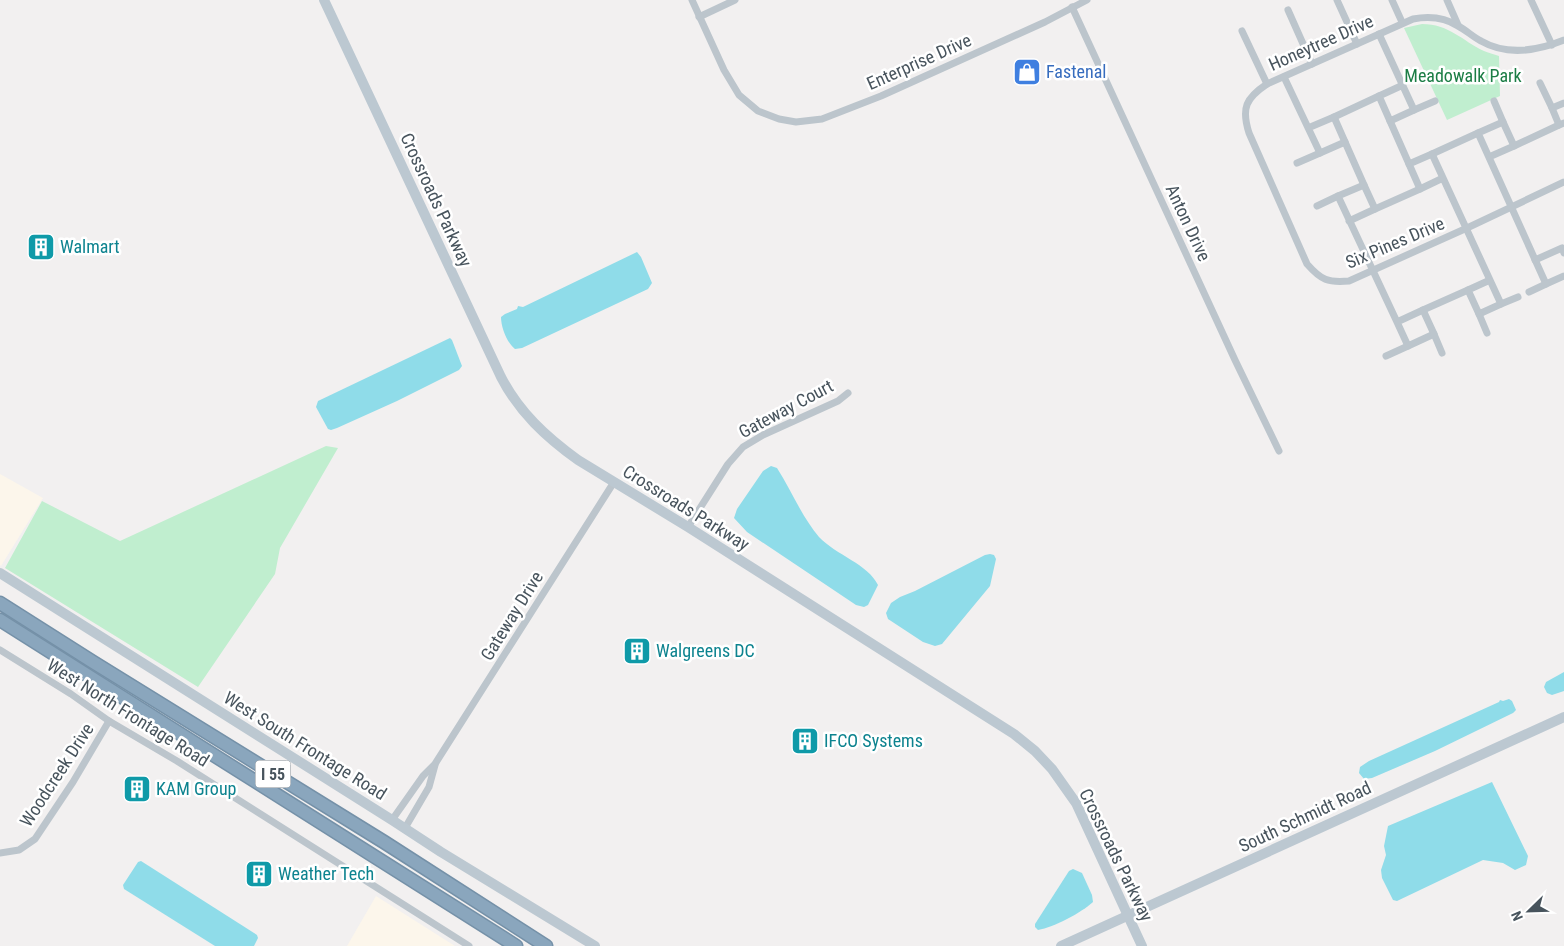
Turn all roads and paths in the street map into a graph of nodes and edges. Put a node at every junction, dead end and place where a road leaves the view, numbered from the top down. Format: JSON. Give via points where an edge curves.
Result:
{"nodes":[{"id":1,"x":324,"y":0,"type":"edge"},
{"id":2,"x":692,"y":0,"type":"edge"},
{"id":3,"x":735,"y":0,"type":"edge"},
{"id":4,"x":1087,"y":0,"type":"edge"},
{"id":5,"x":1337,"y":0,"type":"edge"},
{"id":6,"x":1392,"y":0,"type":"edge"},
{"id":7,"x":1447,"y":0,"type":"edge"},
{"id":8,"x":1531,"y":0,"type":"edge"},
{"id":9,"x":1072,"y":7,"type":"junction"},
{"id":10,"x":1288,"y":10,"type":"dead end"},
{"id":11,"x":699,"y":17,"type":"junction"},
{"id":12,"x":1402,"y":22,"type":"junction"},
{"id":13,"x":1458,"y":26,"type":"junction"},
{"id":14,"x":1242,"y":31,"type":"dead end"},
{"id":15,"x":1379,"y":34,"type":"junction"},
{"id":16,"x":1564,"y":40,"type":"edge"},
{"id":17,"x":1357,"y":44,"type":"junction"},
{"id":18,"x":1552,"y":45,"type":"junction"},
{"id":19,"x":1312,"y":64,"type":"junction"},
{"id":20,"x":1284,"y":77,"type":"junction"},
{"id":21,"x":1540,"y":83,"type":"dead end"},
{"id":22,"x":1267,"y":84,"type":"junction"},
{"id":23,"x":1403,"y":85,"type":"junction"},
{"id":24,"x":1379,"y":96,"type":"junction"},
{"id":25,"x":1435,"y":101,"type":"dead end"},
{"id":26,"x":1494,"y":101,"type":"dead end"},
{"id":27,"x":1564,"y":103,"type":"edge"},
{"id":28,"x":1552,"y":108,"type":"junction"},
{"id":29,"x":1414,"y":110,"type":"junction"},
{"id":30,"x":1334,"y":117,"type":"junction"},
{"id":31,"x":1390,"y":121,"type":"junction"},
{"id":32,"x":1503,"y":122,"type":"junction"},
{"id":33,"x":1562,"y":124,"type":"edge"},
{"id":34,"x":1308,"y":128,"type":"junction"},
{"id":35,"x":1478,"y":133,"type":"junction"},
{"id":36,"x":1345,"y":142,"type":"junction"},
{"id":37,"x":1514,"y":146,"type":"junction"},
{"id":38,"x":1320,"y":153,"type":"junction"},
{"id":39,"x":1432,"y":154,"type":"junction"},
{"id":40,"x":1489,"y":157,"type":"junction"},
{"id":41,"x":1298,"y":163,"type":"dead end"},
{"id":42,"x":1409,"y":164,"type":"junction"},
{"id":43,"x":1443,"y":178,"type":"junction"},
{"id":44,"x":1564,"y":182,"type":"edge"},
{"id":45,"x":1364,"y":185,"type":"junction"},
{"id":46,"x":1420,"y":189,"type":"junction"},
{"id":47,"x":1338,"y":196,"type":"junction"},
{"id":48,"x":1277,"y":197,"type":"joint"},
{"id":49,"x":1317,"y":206,"type":"dead end"},
{"id":50,"x":1512,"y":208,"type":"junction"},
{"id":51,"x":1375,"y":209,"type":"junction"},
{"id":52,"x":1349,"y":221,"type":"junction"},
{"id":53,"x":1467,"y":228,"type":"junction"},
{"id":54,"x":1563,"y":249,"type":"edge"},
{"id":55,"x":1536,"y":260,"type":"junction"},
{"id":56,"x":1372,"y":271,"type":"junction"},
{"id":57,"x":1564,"y":276,"type":"edge"},
{"id":58,"x":1490,"y":280,"type":"junction"},
{"id":59,"x":1546,"y":284,"type":"junction"},
{"id":60,"x":1468,"y":290,"type":"junction"},
{"id":61,"x":1529,"y":292,"type":"dead end"},
{"id":62,"x":1518,"y":297,"type":"dead end"},
{"id":63,"x":1501,"y":304,"type":"junction"},
{"id":64,"x":1423,"y":310,"type":"junction"},
{"id":65,"x":1479,"y":314,"type":"junction"},
{"id":66,"x":1397,"y":322,"type":"junction"},
{"id":67,"x":1487,"y":333,"type":"dead end"},
{"id":68,"x":1434,"y":334,"type":"junction"},
{"id":69,"x":1408,"y":346,"type":"junction"},
{"id":70,"x":1442,"y":353,"type":"dead end"},
{"id":71,"x":1386,"y":356,"type":"dead end"},
{"id":72,"x":848,"y":393,"type":"dead end"},
{"id":73,"x":1279,"y":451,"type":"dead end"},
{"id":74,"x":614,"y":482,"type":"junction"},
{"id":75,"x":688,"y":527,"type":"junction"},
{"id":76,"x":0,"y":573,"type":"edge"},
{"id":77,"x":0,"y":603,"type":"edge"},
{"id":78,"x":0,"y":620,"type":"edge"},
{"id":79,"x":0,"y":650,"type":"edge"},
{"id":80,"x":1564,"y":717,"type":"edge"},
{"id":81,"x":110,"y":721,"type":"junction"},
{"id":82,"x":435,"y":764,"type":"junction"},
{"id":83,"x":392,"y":820,"type":"junction"},
{"id":84,"x":405,"y":828,"type":"junction"},
{"id":85,"x":0,"y":853,"type":"edge"},
{"id":86,"x":1128,"y":915,"type":"junction"},
{"id":87,"x":511,"y":944,"type":"edge"},
{"id":88,"x":469,"y":946,"type":"edge"},
{"id":89,"x":546,"y":946,"type":"edge"},
{"id":90,"x":595,"y":946,"type":"edge"},
{"id":91,"x":1060,"y":946,"type":"edge"},
{"id":92,"x":1142,"y":946,"type":"edge"}],
"edges":[{"from":1,"to":74,"type":"street","name":"Crossroads Parkway","via":[[508,389],[520,408],[554,443]]},
{"from":2,"to":11,"type":"street"},
{"from":3,"to":11,"type":"street"},
{"from":4,"to":9,"type":"street","name":"Enterprise Drive"},
{"from":5,"to":17,"type":"street"},
{"from":6,"to":12,"type":"street"},
{"from":7,"to":13,"type":"street"},
{"from":8,"to":18,"type":"street"},
{"from":9,"to":11,"type":"street","name":"Enterprise Drive","via":[[881,96],[822,119],[796,122],[758,111],[739,95],[730,83]]},
{"from":9,"to":73,"type":"street","name":"Anton Drive"},
{"from":10,"to":19,"type":"street"},
{"from":12,"to":13,"type":"street","name":"Honeytree Drive","via":[[1432,17]]},
{"from":12,"to":15,"type":"street","name":"Honeytree Drive"},
{"from":13,"to":18,"type":"street","name":"Honeytree Drive","via":[[1481,42],[1503,49],[1527,51]]},
{"from":14,"to":22,"type":"street"},
{"from":15,"to":17,"type":"street","name":"Honeytree Drive"},
{"from":15,"to":23,"type":"street"},
{"from":16,"to":18,"type":"street","name":"Honeytree Drive"},
{"from":17,"to":19,"type":"street","name":"Honeytree Drive"},
{"from":19,"to":20,"type":"street","name":"Honeytree Drive"},
{"from":20,"to":22,"type":"street","name":"Honeytree Drive"},
{"from":20,"to":34,"type":"street"},
{"from":21,"to":28,"type":"street"},
{"from":22,"to":48,"type":"street","name":"Honeytree Drive","via":[[1248,99],[1245,121]]},
{"from":23,"to":24,"type":"street"},
{"from":23,"to":29,"type":"street"},
{"from":24,"to":30,"type":"street"},
{"from":24,"to":31,"type":"street"},
{"from":25,"to":29,"type":"street"},
{"from":26,"to":32,"type":"street"},
{"from":27,"to":28,"type":"street"},
{"from":28,"to":33,"type":"street"},
{"from":29,"to":31,"type":"street"},
{"from":30,"to":34,"type":"street"},
{"from":30,"to":36,"type":"street"},
{"from":31,"to":42,"type":"street"},
{"from":32,"to":35,"type":"street"},
{"from":32,"to":37,"type":"street"},
{"from":33,"to":37,"type":"street"},
{"from":34,"to":38,"type":"street"},
{"from":35,"to":39,"type":"street"},
{"from":35,"to":40,"type":"street"},
{"from":36,"to":38,"type":"street"},
{"from":36,"to":45,"type":"street"},
{"from":37,"to":40,"type":"street"},
{"from":38,"to":41,"type":"street"},
{"from":39,"to":42,"type":"street"},
{"from":39,"to":43,"type":"street"},
{"from":40,"to":50,"type":"street"},
{"from":42,"to":46,"type":"street"},
{"from":43,"to":46,"type":"street"},
{"from":43,"to":53,"type":"street"},
{"from":44,"to":50,"type":"street","name":"Six Pines Drive"},
{"from":45,"to":47,"type":"street"},
{"from":45,"to":51,"type":"street"},
{"from":46,"to":51,"type":"street"},
{"from":47,"to":49,"type":"street"},
{"from":47,"to":52,"type":"street"},
{"from":48,"to":56,"type":"street","name":"Six Pines Drive","via":[[1307,264],[1316,274],[1336,282],[1349,281]]},
{"from":50,"to":53,"type":"street","name":"Six Pines Drive"},
{"from":50,"to":55,"type":"street"},
{"from":51,"to":52,"type":"street"},
{"from":52,"to":56,"type":"street"},
{"from":53,"to":56,"type":"street","name":"Six Pines Drive"},
{"from":53,"to":58,"type":"street"},
{"from":54,"to":55,"type":"street"},
{"from":55,"to":59,"type":"street"},
{"from":56,"to":66,"type":"street"},
{"from":57,"to":59,"type":"street"},
{"from":58,"to":60,"type":"street"},
{"from":58,"to":63,"type":"street"},
{"from":59,"to":61,"type":"street"},
{"from":60,"to":64,"type":"street"},
{"from":60,"to":65,"type":"street"},
{"from":62,"to":63,"type":"street"},
{"from":63,"to":65,"type":"street"},
{"from":64,"to":66,"type":"street"},
{"from":64,"to":68,"type":"street"},
{"from":65,"to":67,"type":"street"},
{"from":66,"to":69,"type":"street"},
{"from":68,"to":69,"type":"street"},
{"from":68,"to":70,"type":"street"},
{"from":69,"to":71,"type":"street"},
{"from":72,"to":75,"type":"street","name":"Gateway Court","via":[[838,401],[743,447],[728,464]]},
{"from":74,"to":75,"type":"street","name":"Crossroads Parkway"},
{"from":74,"to":82,"type":"street","name":"Gateway Drive"},
{"from":75,"to":86,"type":"street","name":"Crossroads Parkway","via":[[1014,734],[1034,751],[1052,769],[1076,803]]},
{"from":76,"to":83,"type":"street","name":"West South Frontage Road"},
{"from":77,"to":89,"type":"highway","number":"I 55"},
{"from":78,"to":87,"type":"highway","number":"I 55"},
{"from":79,"to":81,"type":"street","name":"West North Frontage Road"},
{"from":80,"to":86,"type":"street","name":"South Schmidt Road"},
{"from":81,"to":85,"type":"street","name":"Woodcreek Drive","via":[[35,839],[19,850]]},
{"from":81,"to":88,"type":"street","name":"West North Frontage Road"},
{"from":82,"to":83,"type":"street","name":"Gateway Drive"},
{"from":82,"to":84,"type":"street","name":"Gateway Drive","via":[[429,787]]},
{"from":83,"to":84,"type":"street","name":"West South Frontage Road"},
{"from":84,"to":90,"type":"street","name":"West South Frontage Road"},
{"from":86,"to":91,"type":"street","name":"South Schmidt Road"},
{"from":86,"to":92,"type":"street","name":"Crossroads Parkway"}]}
